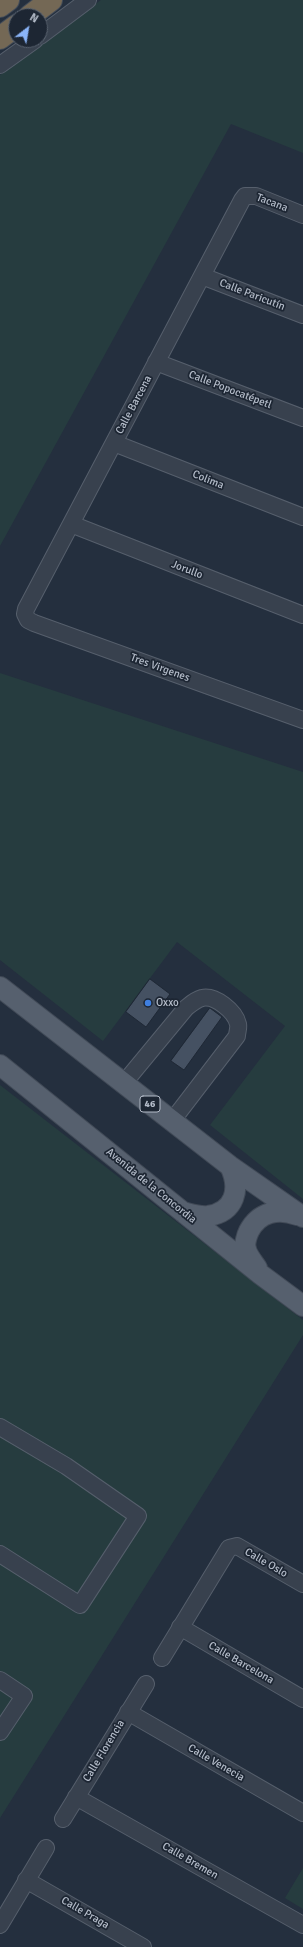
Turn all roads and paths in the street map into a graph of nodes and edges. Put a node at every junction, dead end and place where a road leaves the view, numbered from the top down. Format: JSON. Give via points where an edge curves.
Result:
{"nodes":[{"id":1,"x":8,"y":0,"type":"edge"},
{"id":2,"x":51,"y":0,"type":"edge"},
{"id":3,"x":88,"y":0,"type":"edge"},
{"id":4,"x":0,"y":6,"type":"edge"},
{"id":5,"x":40,"y":8,"type":"edge"},
{"id":6,"x":48,"y":30,"type":"edge"},
{"id":7,"x":24,"y":48,"type":"edge"},
{"id":8,"x":0,"y":65,"type":"edge"},
{"id":9,"x":242,"y":200,"type":"joint"},
{"id":10,"x":303,"y":215,"type":"edge"},
{"id":11,"x":202,"y":276,"type":"junction"},
{"id":12,"x":303,"y":315,"type":"edge"},
{"id":13,"x":156,"y":362,"type":"junction"},
{"id":14,"x":303,"y":418,"type":"edge"},
{"id":15,"x":114,"y":443,"type":"junction"},
{"id":16,"x":303,"y":517,"type":"edge"},
{"id":17,"x":71,"y":524,"type":"junction"},
{"id":18,"x":26,"y":609,"type":"joint"},
{"id":19,"x":303,"y":615,"type":"edge"},
{"id":20,"x":303,"y":720,"type":"edge"},
{"id":21,"x":0,"y":987,"type":"edge"},
{"id":22,"x":0,"y":1065,"type":"edge"},
{"id":23,"x":124,"y":1083,"type":"junction"},
{"id":24,"x":172,"y":1121,"type":"junction"},
{"id":25,"x":230,"y":1166,"type":"junction"},
{"id":26,"x":183,"y":1212,"type":"junction"},
{"id":27,"x":303,"y":1217,"type":"edge"},
{"id":28,"x":260,"y":1274,"type":"junction"},
{"id":29,"x":303,"y":1306,"type":"edge"},
{"id":30,"x":0,"y":1427,"type":"edge"},
{"id":31,"x":0,"y":1554,"type":"edge"},
{"id":32,"x":303,"y":1584,"type":"edge"},
{"id":33,"x":180,"y":1628,"type":"junction"},
{"id":34,"x":162,"y":1658,"type":"dead end"},
{"id":35,"x":0,"y":1680,"type":"edge"},
{"id":36,"x":146,"y":1684,"type":"dead end"},
{"id":37,"x":303,"y":1699,"type":"edge"},
{"id":38,"x":128,"y":1712,"type":"junction"},
{"id":39,"x":0,"y":1732,"type":"edge"},
{"id":40,"x":76,"y":1797,"type":"junction"},
{"id":41,"x":303,"y":1813,"type":"edge"},
{"id":42,"x":63,"y":1819,"type":"dead end"},
{"id":43,"x":46,"y":1848,"type":"dead end"},
{"id":44,"x":26,"y":1880,"type":"junction"},
{"id":45,"x":0,"y":1925,"type":"edge"},
{"id":46,"x":303,"y":1925,"type":"edge"},
{"id":47,"x":143,"y":1947,"type":"edge"}],
"edges":[{"from":1,"to":4,"type":"highway"},
{"from":2,"to":5,"type":"highway"},
{"from":3,"to":6,"type":"street"},
{"from":7,"to":8,"type":"street"},
{"from":9,"to":10,"type":"street","name":"Tacana","via":[[245,196],[256,196]]},
{"from":9,"to":11,"type":"street","name":"Calle Barcena"},
{"from":11,"to":12,"type":"street","name":"Calle Paricutín"},
{"from":11,"to":13,"type":"street","name":"Calle Barcena"},
{"from":13,"to":14,"type":"street","name":"Calle Popocatépetl"},
{"from":13,"to":15,"type":"street","name":"Calle Barcena"},
{"from":15,"to":16,"type":"street","name":"Colima"},
{"from":15,"to":17,"type":"street","name":"Calle Barcena"},
{"from":17,"to":18,"type":"street","name":"Calle Barcena"},
{"from":17,"to":19,"type":"street","name":"Jorullo"},
{"from":18,"to":20,"type":"street","name":"Tres Virgenes","via":[[28,620],[34,623]]},
{"from":21,"to":23,"type":"main road","number":"46"},
{"from":22,"to":26,"type":"main road","name":"Avenida de la Concordia"},
{"from":23,"to":24,"type":"main road","number":"46"},
{"from":23,"to":24,"type":"street","via":[[186,1008],[195,1001],[210,998],[228,1009],[238,1023],[237,1036]]},
{"from":24,"to":25,"type":"main road","number":"46"},
{"from":25,"to":26,"type":"main road","via":[[236,1177],[237,1188],[234,1199],[227,1208],[217,1214],[206,1216]]},
{"from":25,"to":27,"type":"main road","number":"46"},
{"from":26,"to":28,"type":"main road","name":"Avenida de la Concordia"},
{"from":27,"to":28,"type":"main road","via":[[290,1212],[276,1211],[264,1215],[253,1223],[247,1235],[246,1249]]},
{"from":28,"to":29,"type":"main road","name":"Avenida de la Concordia"},
{"from":30,"to":31,"type":"street","via":[[66,1466],[138,1516],[80,1605]]},
{"from":32,"to":33,"type":"street","name":"Calle Oslo","via":[[237,1546],[229,1548]]},
{"from":33,"to":34,"type":"street"},
{"from":33,"to":37,"type":"street","name":"Calle Barcelona"},
{"from":35,"to":39,"type":"street","via":[[24,1696]]},
{"from":36,"to":38,"type":"street","name":"Calle Florencia"},
{"from":38,"to":40,"type":"street","name":"Calle Florencia"},
{"from":38,"to":41,"type":"street","name":"Calle Venecia"},
{"from":40,"to":42,"type":"street","name":"Calle Florencia"},
{"from":40,"to":46,"type":"street","name":"Calle Bremen"},
{"from":43,"to":44,"type":"street"},
{"from":44,"to":45,"type":"street"},
{"from":44,"to":47,"type":"street","name":"Calle Praga"}]}
